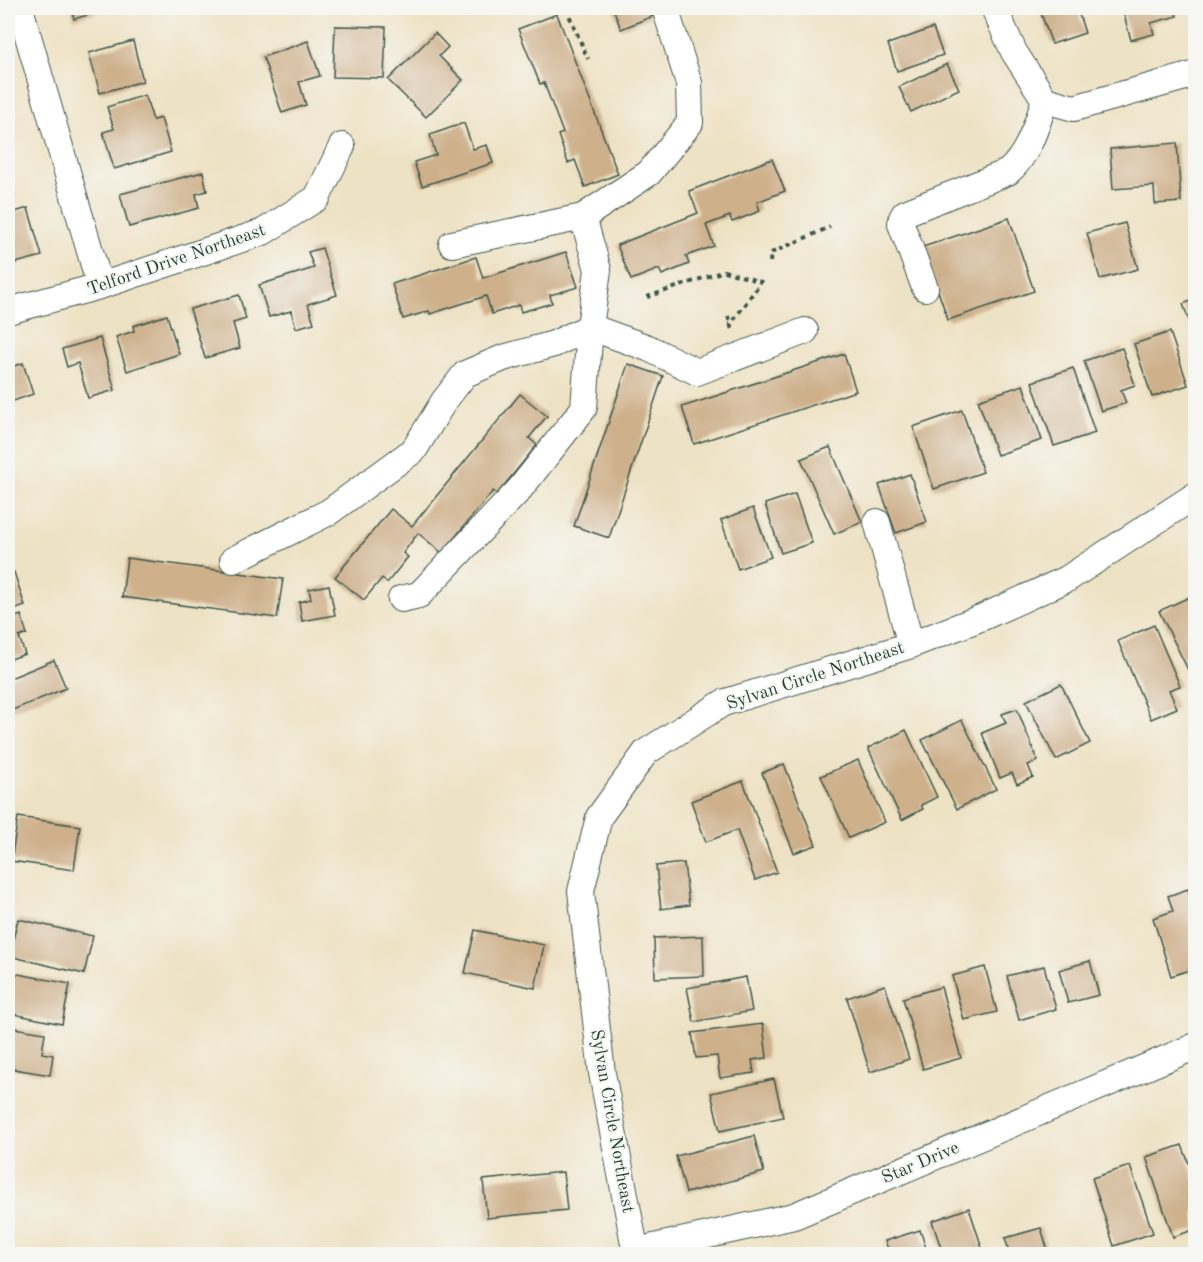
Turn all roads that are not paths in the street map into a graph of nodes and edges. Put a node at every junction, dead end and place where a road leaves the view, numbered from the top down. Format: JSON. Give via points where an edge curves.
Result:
{"nodes":[{"id":1,"x":20,"y":8,"type":"edge"},
{"id":2,"x":665,"y":8,"type":"edge"},
{"id":3,"x":994,"y":8,"type":"edge"},
{"id":4,"x":1196,"y":74,"type":"edge"},
{"id":5,"x":1045,"y":100,"type":"junction"},
{"id":6,"x":342,"y":146,"type":"dead end"},
{"id":7,"x":583,"y":217,"type":"junction"},
{"id":8,"x":452,"y":244,"type":"dead end"},
{"id":9,"x":100,"y":286,"type":"junction"},
{"id":10,"x":926,"y":288,"type":"dead end"},
{"id":11,"x":8,"y":311,"type":"edge"},
{"id":12,"x":590,"y":327,"type":"junction"},
{"id":13,"x":805,"y":331,"type":"dead end"},
{"id":14,"x":1196,"y":495,"type":"edge"},
{"id":15,"x":877,"y":522,"type":"dead end"},
{"id":16,"x":233,"y":560,"type":"dead end"},
{"id":17,"x":401,"y":599,"type":"dead end"},
{"id":18,"x":910,"y":645,"type":"junction"},
{"id":19,"x":1196,"y":1046,"type":"edge"},
{"id":20,"x":636,"y":1253,"type":"edge"}],
"edges":[{"from":1,"to":9,"type":"street"},
{"from":2,"to":7,"type":"street","via":[[689,83],[690,123],[649,172]]},
{"from":3,"to":5,"type":"street","via":[[1014,51]]},
{"from":4,"to":5,"type":"street","via":[[1074,108]]},
{"from":5,"to":10,"type":"street","via":[[1030,141],[1008,172],[905,213],[901,224]]},
{"from":6,"to":9,"type":"street","name":"Telford Drive Northeast","via":[[317,198],[263,232]]},
{"from":7,"to":8,"type":"street"},
{"from":7,"to":12,"type":"street","via":[[598,270]]},
{"from":9,"to":11,"type":"street","name":"Telford Drive Northeast"},
{"from":12,"to":13,"type":"street","via":[[648,348],[697,372]]},
{"from":12,"to":16,"type":"street","via":[[554,344],[503,358],[465,374],[414,450],[329,512]]},
{"from":12,"to":17,"type":"street","via":[[584,408],[519,490],[419,595]]},
{"from":14,"to":18,"type":"street","name":"Sylvan Circle Northeast","via":[[1067,579]]},
{"from":15,"to":18,"type":"street"},
{"from":18,"to":20,"type":"street","name":"Sylvan Circle Northeast","via":[[723,703],[646,752],[599,817],[581,891],[602,1073]]},
{"from":19,"to":20,"type":"street","name":"Star Drive","via":[[794,1216]]}]}
